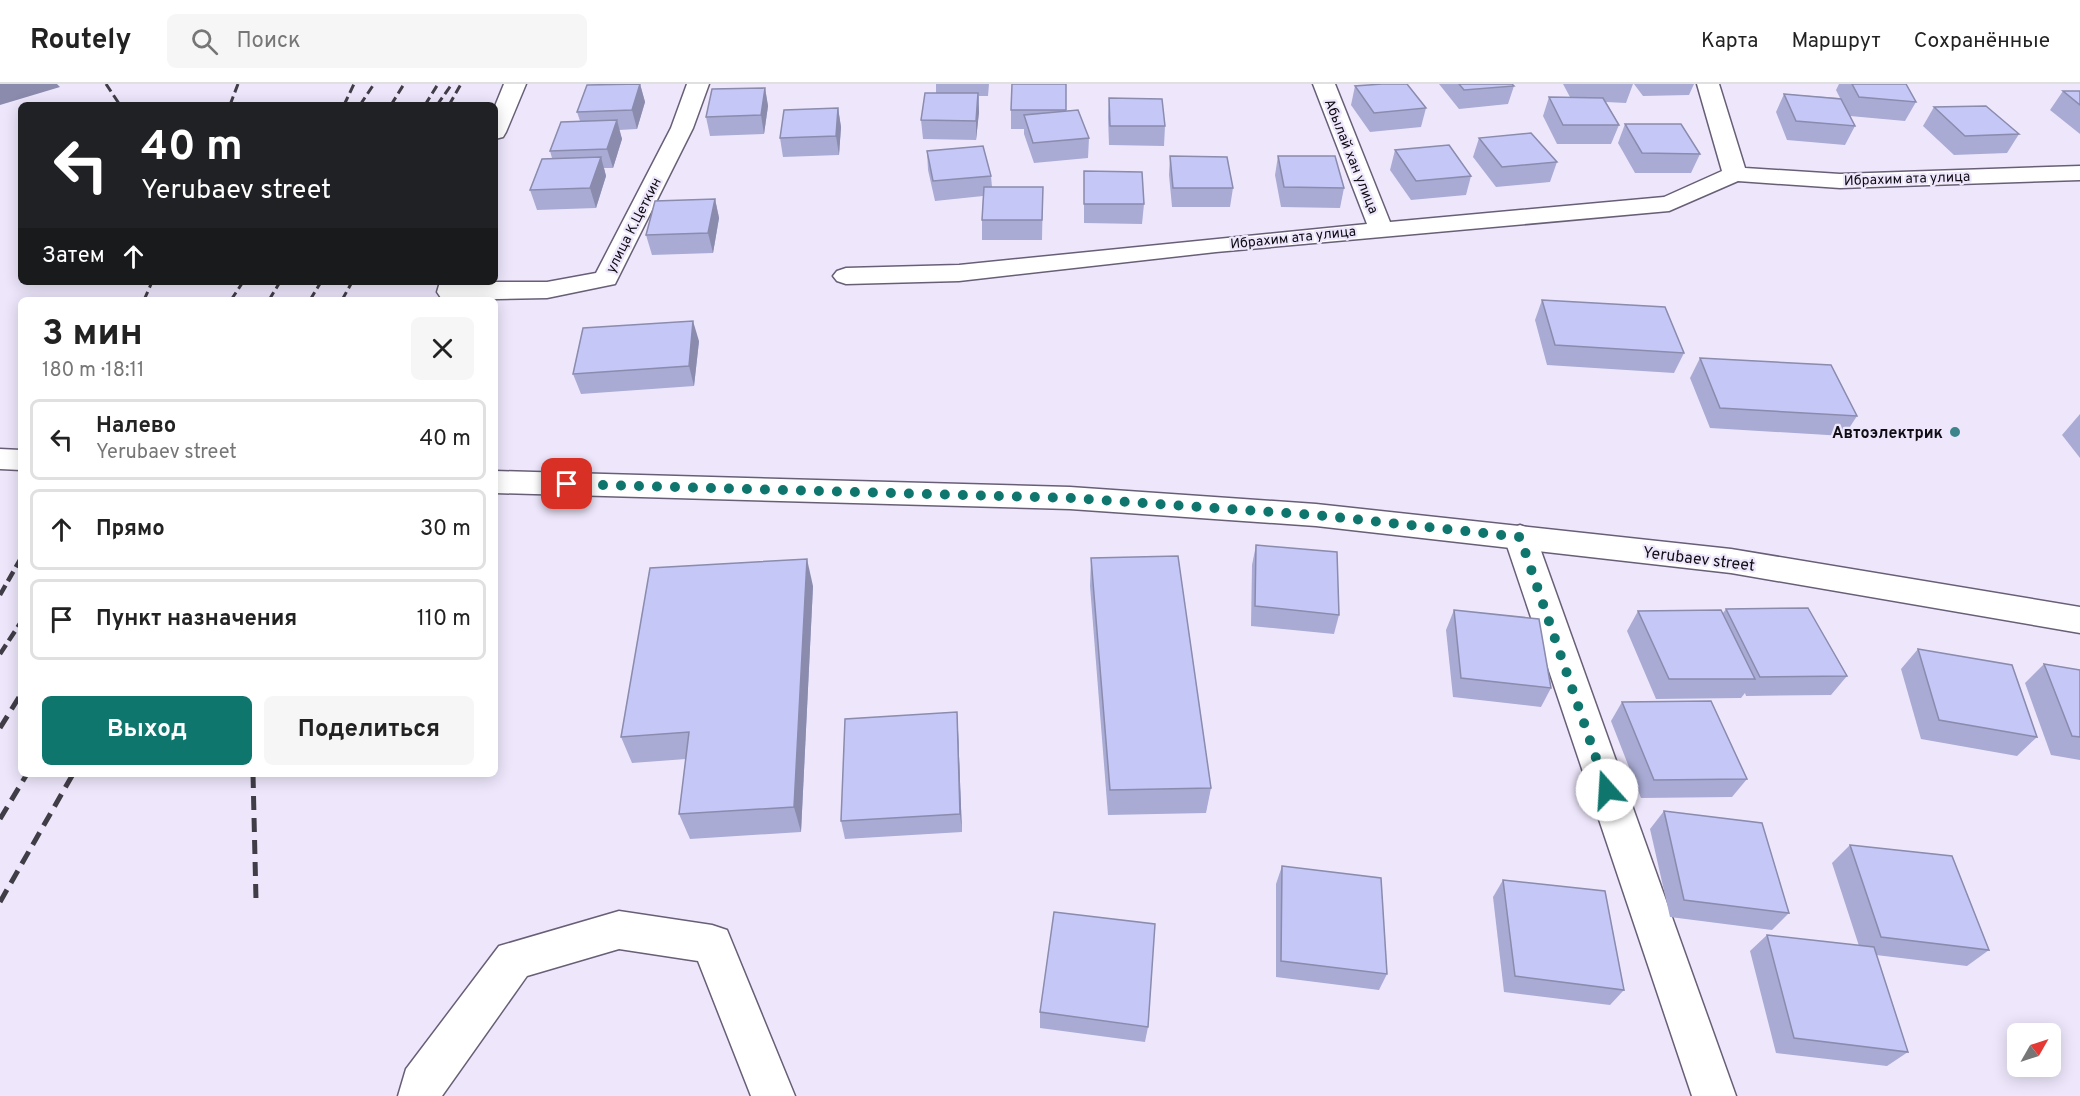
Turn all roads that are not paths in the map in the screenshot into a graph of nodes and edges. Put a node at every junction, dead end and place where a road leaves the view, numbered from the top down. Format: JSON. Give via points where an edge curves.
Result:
{"nodes":[{"id":1,"x":515,"y":84,"type":"edge"},
{"id":2,"x":698,"y":84,"type":"edge"},
{"id":3,"x":1324,"y":84,"type":"edge"},
{"id":4,"x":1708,"y":84,"type":"edge"},
{"id":5,"x":498,"y":125,"type":"edge"},
{"id":6,"x":2080,"y":172,"type":"edge"},
{"id":7,"x":1735,"y":174,"type":"junction"},
{"id":8,"x":1381,"y":229,"type":"junction"},
{"id":9,"x":846,"y":276,"type":"dead end"},
{"id":10,"x":452,"y":285,"type":"edge"},
{"id":11,"x":0,"y":459,"type":"edge"},
{"id":12,"x":18,"y":460,"type":"edge"},
{"id":13,"x":498,"y":482,"type":"edge"},
{"id":14,"x":1520,"y":537,"type":"junction"},
{"id":15,"x":2080,"y":620,"type":"edge"},
{"id":16,"x":420,"y":1096,"type":"edge"},
{"id":17,"x":773,"y":1096,"type":"edge"},
{"id":18,"x":1714,"y":1096,"type":"edge"}],
"edges":[{"from":1,"to":5,"type":"street"},
{"from":2,"to":10,"type":"street","name":"улица К.Цеткин","via":[[682,128],[606,279],[547,290],[450,292]]},
{"from":3,"to":8,"type":"street","name":"Абылай хан улица"},
{"from":4,"to":7,"type":"street"},
{"from":6,"to":7,"type":"street","name":"Ибрахим ата улица","via":[[1840,180]]},
{"from":7,"to":8,"type":"street","name":"Ибрахим ата улица","via":[[1669,204]]},
{"from":8,"to":9,"type":"street","name":"Ибрахим ата улица","via":[[959,273]]},
{"from":11,"to":12,"type":"street"},
{"from":13,"to":14,"type":"street","name":"Yerubaev street","via":[[1070,498],[1316,515]]},
{"from":14,"to":15,"type":"street","name":"Yerubaev street","via":[[1731,561]]},
{"from":14,"to":18,"type":"street"},
{"from":16,"to":17,"type":"street","via":[[422,1085],[514,960],[619,930],[712,944]]}]}
